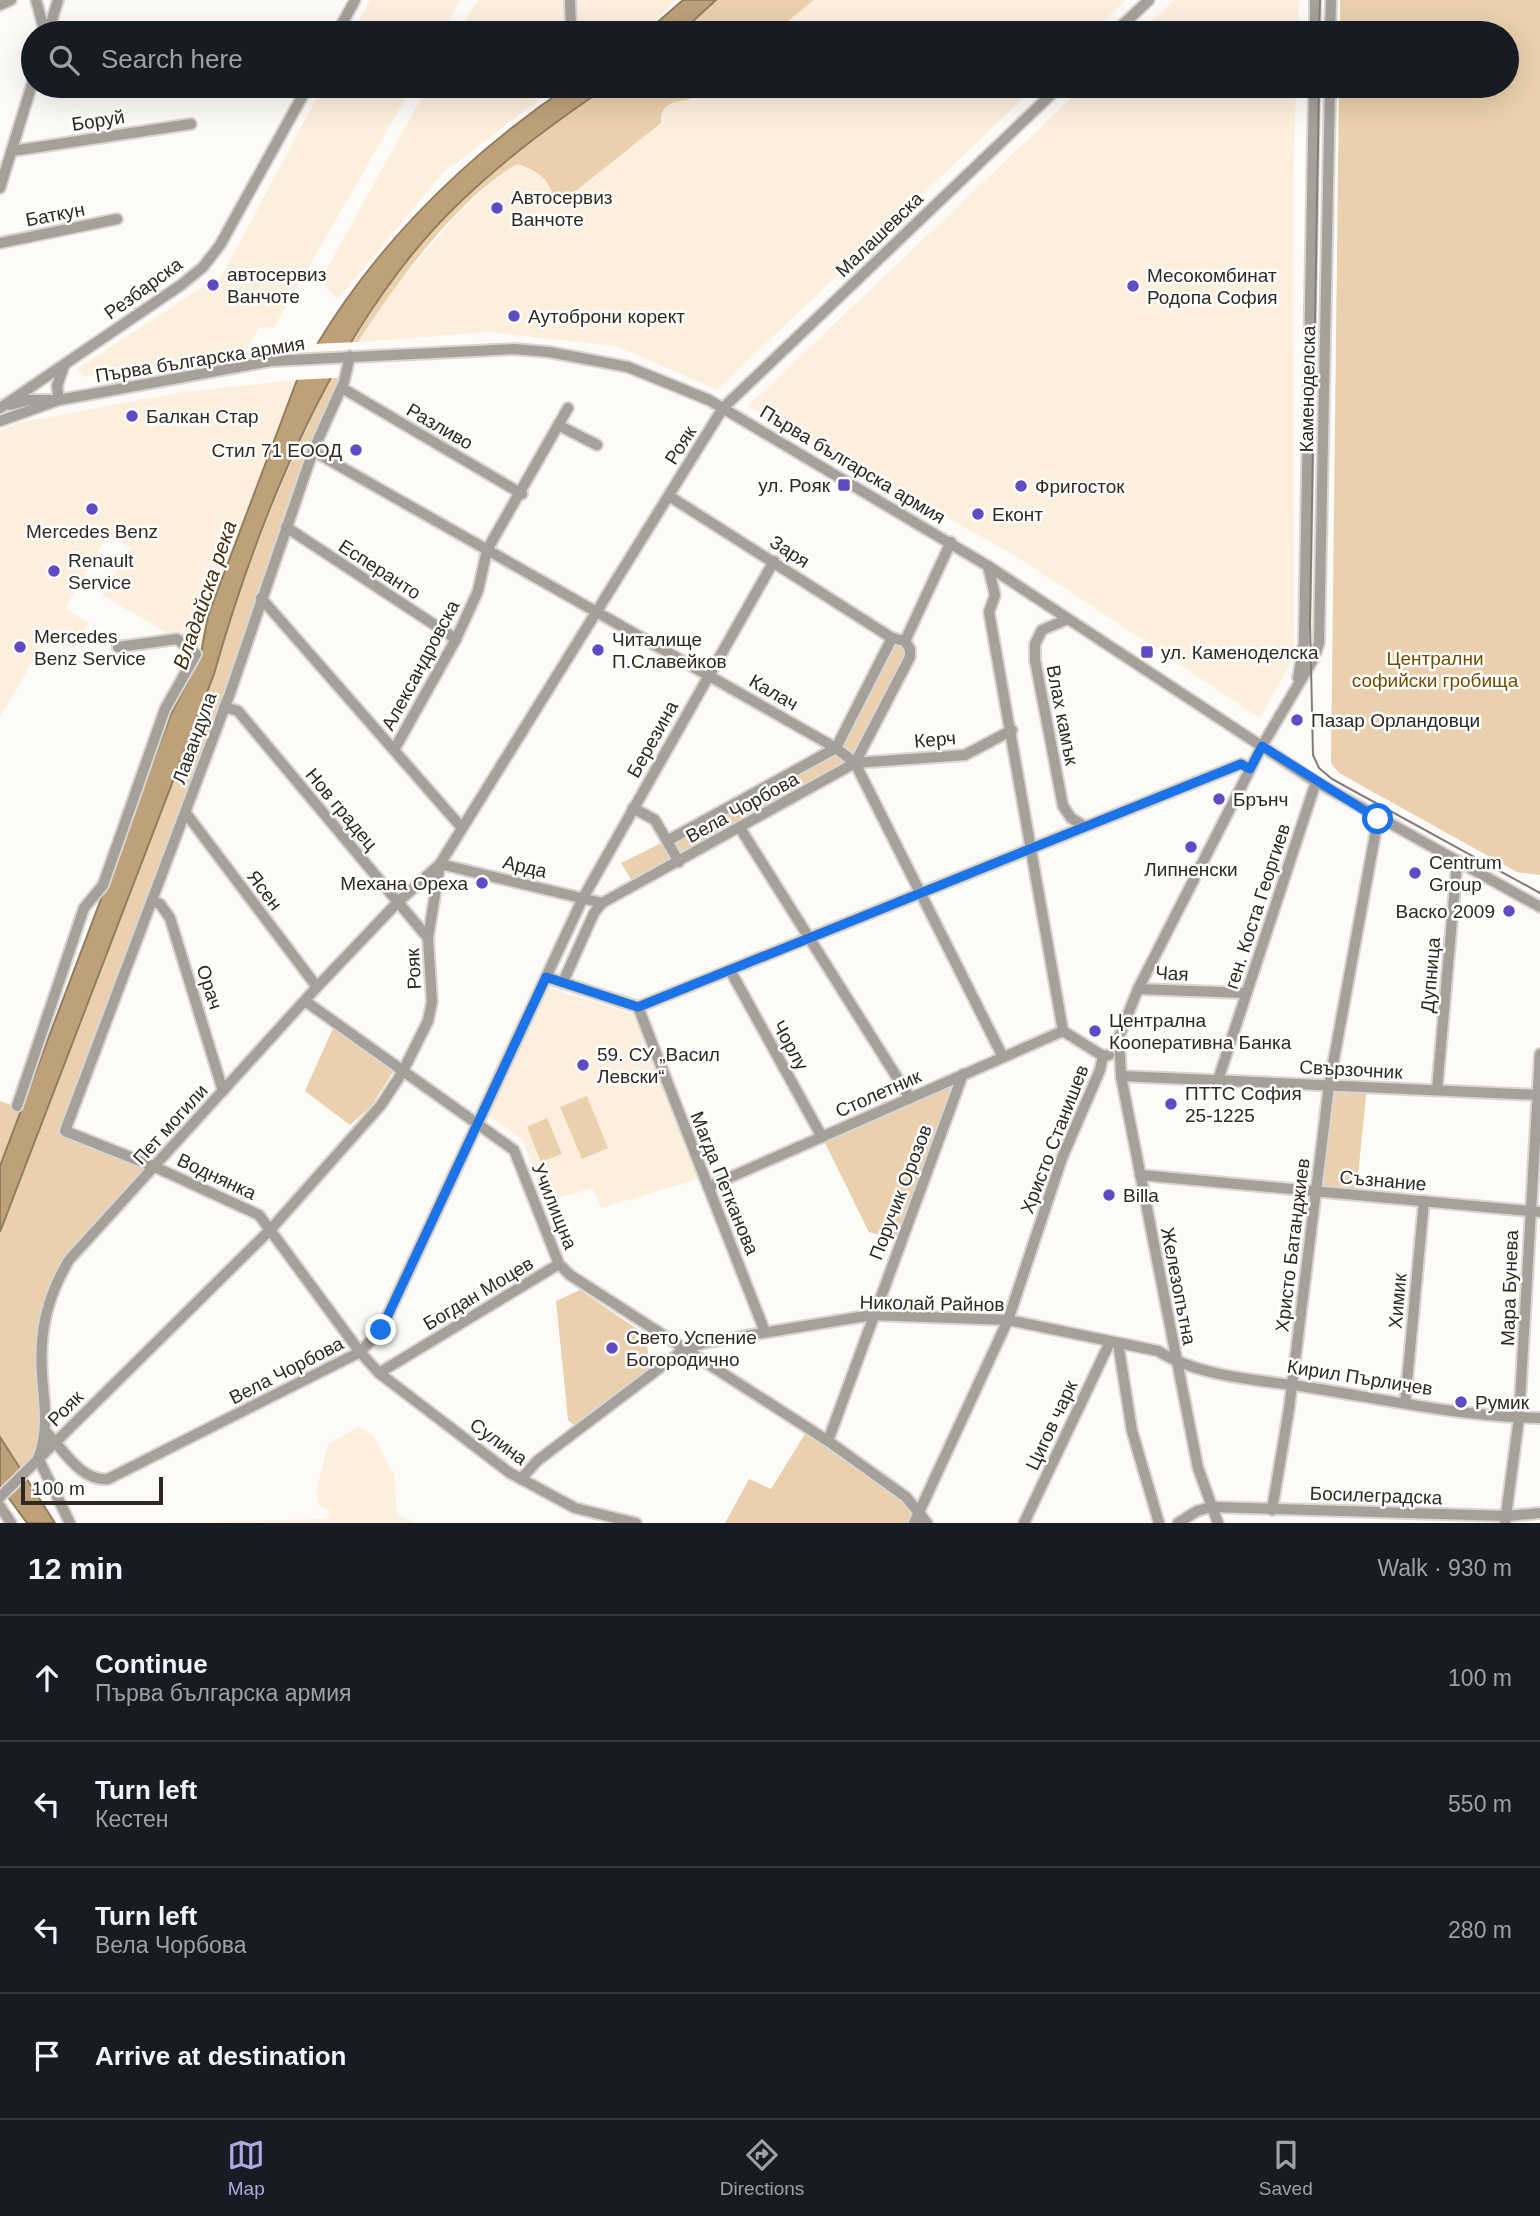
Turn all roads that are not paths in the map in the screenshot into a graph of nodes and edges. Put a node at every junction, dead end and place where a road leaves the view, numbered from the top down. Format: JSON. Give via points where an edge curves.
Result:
{"nodes":[{"id":1,"x":11,"y":0,"type":"edge"},
{"id":2,"x":36,"y":0,"type":"edge"},
{"id":3,"x":58,"y":0,"type":"edge"},
{"id":4,"x":355,"y":0,"type":"edge"},
{"id":5,"x":570,"y":0,"type":"edge"},
{"id":6,"x":1149,"y":0,"type":"edge"},
{"id":7,"x":1315,"y":0,"type":"edge"},
{"id":8,"x":1331,"y":0,"type":"edge"},
{"id":9,"x":0,"y":5,"type":"edge"},
{"id":10,"x":43,"y":21,"type":"edge"},
{"id":11,"x":51,"y":21,"type":"edge"},
{"id":12,"x":344,"y":21,"type":"edge"},
{"id":13,"x":571,"y":21,"type":"edge"},
{"id":14,"x":1127,"y":21,"type":"edge"},
{"id":15,"x":1314,"y":21,"type":"edge"},
{"id":16,"x":1330,"y":21,"type":"edge"},
{"id":17,"x":28,"y":98,"type":"edge"},
{"id":18,"x":301,"y":98,"type":"edge"},
{"id":19,"x":1047,"y":98,"type":"edge"},
{"id":20,"x":1314,"y":98,"type":"edge"},
{"id":21,"x":1329,"y":98,"type":"edge"},
{"id":22,"x":191,"y":124,"type":"dead end"},
{"id":23,"x":12,"y":151,"type":"junction"},
{"id":24,"x":0,"y":188,"type":"edge"},
{"id":25,"x":117,"y":219,"type":"dead end"},
{"id":26,"x":0,"y":243,"type":"edge"},
{"id":27,"x":350,"y":356,"type":"junction"},
{"id":28,"x":65,"y":364,"type":"junction"},
{"id":29,"x":342,"y":388,"type":"junction"},
{"id":30,"x":59,"y":400,"type":"junction"},
{"id":31,"x":0,"y":408,"type":"edge"},
{"id":32,"x":568,"y":408,"type":"dead end"},
{"id":33,"x":723,"y":408,"type":"junction"},
{"id":34,"x":0,"y":421,"type":"edge"},
{"id":35,"x":558,"y":425,"type":"junction"},
{"id":36,"x":597,"y":445,"type":"dead end"},
{"id":37,"x":313,"y":451,"type":"junction"},
{"id":38,"x":522,"y":494,"type":"junction"},
{"id":39,"x":668,"y":496,"type":"junction"},
{"id":40,"x":286,"y":527,"type":"junction"},
{"id":41,"x":951,"y":542,"type":"junction"},
{"id":42,"x":488,"y":550,"type":"junction"},
{"id":43,"x":774,"y":561,"type":"junction"},
{"id":44,"x":988,"y":566,"type":"junction"},
{"id":45,"x":1018,"y":584,"type":"junction"},
{"id":46,"x":995,"y":595,"type":"junction"},
{"id":47,"x":261,"y":598,"type":"junction"},
{"id":48,"x":597,"y":611,"type":"junction"},
{"id":49,"x":1068,"y":619,"type":"junction"},
{"id":50,"x":892,"y":638,"type":"junction"},
{"id":51,"x":456,"y":639,"type":"junction"},
{"id":52,"x":905,"y":641,"type":"junction"},
{"id":53,"x":118,"y":647,"type":"dead end"},
{"id":54,"x":708,"y":675,"type":"junction"},
{"id":55,"x":1296,"y":687,"type":"junction"},
{"id":56,"x":224,"y":707,"type":"junction"},
{"id":57,"x":1012,"y":730,"type":"junction"},
{"id":58,"x":1262,"y":746,"type":"junction"},
{"id":59,"x":836,"y":748,"type":"junction"},
{"id":60,"x":394,"y":750,"type":"junction"},
{"id":61,"x":855,"y":763,"type":"junction"},
{"id":62,"x":1250,"y":769,"type":"junction"},
{"id":63,"x":1316,"y":782,"type":"junction"},
{"id":64,"x":776,"y":783,"type":"junction"},
{"id":65,"x":786,"y":803,"type":"junction"},
{"id":66,"x":633,"y":808,"type":"junction"},
{"id":67,"x":185,"y":813,"type":"junction"},
{"id":68,"x":1378,"y":819,"type":"junction"},
{"id":69,"x":1084,"y":827,"type":"junction"},
{"id":70,"x":462,"y":828,"type":"junction"},
{"id":71,"x":740,"y":828,"type":"junction"},
{"id":72,"x":667,"y":841,"type":"junction"},
{"id":73,"x":1031,"y":847,"type":"junction"},
{"id":74,"x":679,"y":862,"type":"junction"},
{"id":75,"x":1457,"y":863,"type":"junction"},
{"id":76,"x":440,"y":864,"type":"junction"},
{"id":77,"x":921,"y":893,"type":"junction"},
{"id":78,"x":583,"y":898,"type":"junction"},
{"id":79,"x":152,"y":901,"type":"junction"},
{"id":80,"x":397,"y":903,"type":"junction"},
{"id":81,"x":602,"y":903,"type":"junction"},
{"id":82,"x":1540,"y":907,"type":"edge"},
{"id":83,"x":809,"y":938,"type":"junction"},
{"id":84,"x":428,"y":939,"type":"junction"},
{"id":85,"x":730,"y":970,"type":"junction"},
{"id":86,"x":546,"y":977,"type":"junction"},
{"id":87,"x":563,"y":982,"type":"junction"},
{"id":88,"x":317,"y":987,"type":"junction"},
{"id":89,"x":1138,"y":989,"type":"junction"},
{"id":90,"x":1246,"y":993,"type":"junction"},
{"id":91,"x":305,"y":1001,"type":"junction"},
{"id":92,"x":638,"y":1007,"type":"junction"},
{"id":93,"x":1063,"y":1031,"type":"junction"},
{"id":94,"x":1119,"y":1053,"type":"junction"},
{"id":95,"x":1540,"y":1054,"type":"edge"},
{"id":96,"x":1103,"y":1056,"type":"junction"},
{"id":97,"x":1003,"y":1057,"type":"junction"},
{"id":98,"x":402,"y":1073,"type":"junction"},
{"id":99,"x":963,"y":1074,"type":"junction"},
{"id":100,"x":1121,"y":1076,"type":"junction"},
{"id":101,"x":1218,"y":1080,"type":"junction"},
{"id":102,"x":1329,"y":1086,"type":"junction"},
{"id":103,"x":1437,"y":1090,"type":"junction"},
{"id":104,"x":223,"y":1091,"type":"junction"},
{"id":105,"x":1538,"y":1095,"type":"junction"},
{"id":106,"x":910,"y":1098,"type":"junction"},
{"id":107,"x":16,"y":1106,"type":"dead end"},
{"id":108,"x":476,"y":1122,"type":"junction"},
{"id":109,"x":65,"y":1131,"type":"joint"},
{"id":110,"x":822,"y":1136,"type":"junction"},
{"id":111,"x":155,"y":1167,"type":"junction"},
{"id":112,"x":1140,"y":1175,"type":"junction"},
{"id":113,"x":708,"y":1187,"type":"junction"},
{"id":114,"x":1316,"y":1191,"type":"junction"},
{"id":115,"x":1424,"y":1201,"type":"junction"},
{"id":116,"x":1535,"y":1212,"type":"edge"},
{"id":117,"x":271,"y":1229,"type":"junction"},
{"id":118,"x":559,"y":1264,"type":"junction"},
{"id":119,"x":872,"y":1315,"type":"junction"},
{"id":120,"x":1008,"y":1320,"type":"junction"},
{"id":121,"x":765,"y":1332,"type":"junction"},
{"id":122,"x":1114,"y":1343,"type":"junction"},
{"id":123,"x":686,"y":1348,"type":"junction"},
{"id":124,"x":360,"y":1353,"type":"junction"},
{"id":125,"x":1175,"y":1362,"type":"junction"},
{"id":126,"x":379,"y":1373,"type":"junction"},
{"id":127,"x":1292,"y":1384,"type":"junction"},
{"id":128,"x":1405,"y":1403,"type":"junction"},
{"id":129,"x":1520,"y":1418,"type":"junction"},
{"id":130,"x":1540,"y":1418,"type":"edge"},
{"id":131,"x":46,"y":1432,"type":"junction"},
{"id":132,"x":828,"y":1441,"type":"junction"},
{"id":133,"x":55,"y":1442,"type":"junction"},
{"id":134,"x":38,"y":1458,"type":"junction"},
{"id":135,"x":521,"y":1479,"type":"junction"},
{"id":136,"x":2,"y":1495,"type":"edge"},
{"id":137,"x":0,"y":1506,"type":"edge"},
{"id":138,"x":1211,"y":1507,"type":"junction"},
{"id":139,"x":919,"y":1510,"type":"junction"},
{"id":140,"x":1272,"y":1510,"type":"junction"},
{"id":141,"x":1540,"y":1513,"type":"edge"},
{"id":142,"x":1505,"y":1520,"type":"edge"},
{"id":143,"x":11,"y":1523,"type":"edge"},
{"id":144,"x":70,"y":1523,"type":"edge"},
{"id":145,"x":636,"y":1523,"type":"edge"},
{"id":146,"x":914,"y":1523,"type":"edge"},
{"id":147,"x":927,"y":1523,"type":"edge"},
{"id":148,"x":1024,"y":1523,"type":"edge"},
{"id":149,"x":1159,"y":1523,"type":"edge"},
{"id":150,"x":1178,"y":1523,"type":"edge"},
{"id":151,"x":1219,"y":1523,"type":"edge"}],
"edges":[{"from":1,"to":9,"type":"street"},
{"from":2,"to":10,"type":"street"},
{"from":3,"to":11,"type":"street"},
{"from":4,"to":12,"type":"street"},
{"from":5,"to":13,"type":"street"},
{"from":6,"to":14,"type":"street"},
{"from":7,"to":15,"type":"street"},
{"from":8,"to":16,"type":"street"},
{"from":17,"to":23,"type":"street"},
{"from":18,"to":28,"type":"street","name":"Резбарска","via":[[220,245],[203,267]]},
{"from":19,"to":33,"type":"street","name":"Малашевска"},
{"from":20,"to":55,"type":"street","name":"Каменоделска","via":[[1304,642]]},
{"from":21,"to":55,"type":"street","name":"Каменоделска","via":[[1319,643]]},
{"from":22,"to":23,"type":"street","name":"Боруй"},
{"from":23,"to":24,"type":"street"},
{"from":25,"to":26,"type":"street","name":"Баткун"},
{"from":27,"to":29,"type":"street","name":"Лавандула"},
{"from":27,"to":30,"type":"street","name":"Първа българска армия","via":[[271,361]]},
{"from":27,"to":33,"type":"street","name":"Първа българска армия","via":[[466,349],[549,352],[628,368],[680,386]]},
{"from":28,"to":30,"type":"street","via":[[57,386]]},
{"from":28,"to":31,"type":"street","name":"Резбарска"},
{"from":29,"to":37,"type":"street","name":"Лавандула"},
{"from":29,"to":38,"type":"street","name":"Разливо"},
{"from":30,"to":31,"type":"street","name":"Резбарска","via":[[29,400]]},
{"from":30,"to":34,"type":"street"},
{"from":32,"to":35,"type":"street","name":"Александровска"},
{"from":33,"to":39,"type":"street","name":"Рояк"},
{"from":33,"to":41,"type":"street","name":"Първа българска армия"},
{"from":35,"to":36,"type":"street"},
{"from":35,"to":38,"type":"street","name":"Александровска"},
{"from":37,"to":40,"type":"street","name":"Лавандула"},
{"from":37,"to":42,"type":"street","name":"Калач"},
{"from":38,"to":42,"type":"street","name":"Александровска"},
{"from":39,"to":43,"type":"street","name":"Заря"},
{"from":39,"to":48,"type":"street","name":"Рояк"},
{"from":40,"to":47,"type":"street","name":"Лавандула"},
{"from":40,"to":51,"type":"street","name":"Есперанто"},
{"from":41,"to":44,"type":"street","name":"Първа българска армия"},
{"from":41,"to":52,"type":"street"},
{"from":42,"to":48,"type":"street","name":"Калач"},
{"from":42,"to":51,"type":"street","name":"Александровска","via":[[478,591]]},
{"from":43,"to":50,"type":"street","name":"Заря"},
{"from":43,"to":54,"type":"street","name":"Березина"},
{"from":44,"to":45,"type":"street","name":"Първа българска армия"},
{"from":44,"to":46,"type":"street"},
{"from":45,"to":46,"type":"street"},
{"from":45,"to":49,"type":"street","name":"Първа българска армия"},
{"from":46,"to":57,"type":"street","via":[[989,612]]},
{"from":47,"to":56,"type":"street","name":"Лавандула"},
{"from":47,"to":60,"type":"street"},
{"from":48,"to":54,"type":"street","name":"Калач"},
{"from":48,"to":70,"type":"street","name":"Рояк"},
{"from":49,"to":58,"type":"street","name":"Първа българска армия"},
{"from":49,"to":69,"type":"street","name":"Влах камък","via":[[1042,629],[1035,644],[1035,660],[1063,806]]},
{"from":50,"to":52,"type":"street"},
{"from":50,"to":59,"type":"street"},
{"from":51,"to":60,"type":"street","name":"Александровска"},
{"from":52,"to":61,"type":"street","via":[[910,656]]},
{"from":53,"to":107,"type":"street","name":"Лавандула","via":[[177,639],[196,654],[165,709],[103,885],[84,908]]},
{"from":54,"to":59,"type":"street","name":"Калач"},
{"from":54,"to":66,"type":"street","name":"Березина"},
{"from":55,"to":58,"type":"street","name":"Каменоделска"},
{"from":56,"to":67,"type":"street","name":"Лавандула"},
{"from":56,"to":80,"type":"street","name":"Нов градец","via":[[238,712]]},
{"from":57,"to":61,"type":"street","name":"Керч","via":[[965,755]]},
{"from":57,"to":73,"type":"street"},
{"from":58,"to":62,"type":"street"},
{"from":58,"to":63,"type":"street","name":"Първа българска армия"},
{"from":59,"to":61,"type":"street","name":"Калач"},
{"from":59,"to":64,"type":"street","name":"Вела Чорбова"},
{"from":60,"to":70,"type":"street"},
{"from":61,"to":65,"type":"street","name":"Вела Чорбова"},
{"from":61,"to":77,"type":"street","name":"Калач"},
{"from":62,"to":69,"type":"street","via":[[1241,764]]},
{"from":62,"to":89,"type":"street"},
{"from":63,"to":68,"type":"street","name":"Първа българска армия"},
{"from":63,"to":90,"type":"street","name":"ген. Коста Георгиев"},
{"from":64,"to":65,"type":"street"},
{"from":64,"to":72,"type":"street","name":"Вела Чорбова"},
{"from":65,"to":71,"type":"street","name":"Вела Чорбова"},
{"from":66,"to":72,"type":"street","via":[[655,820]]},
{"from":66,"to":78,"type":"street","name":"Березина"},
{"from":67,"to":79,"type":"street","name":"Лавандула"},
{"from":67,"to":88,"type":"street","name":"Ясен"},
{"from":68,"to":75,"type":"street","name":"Първа българска армия"},
{"from":68,"to":102,"type":"street","name":"Христо Батанджиев"},
{"from":69,"to":73,"type":"street"},
{"from":70,"to":76,"type":"street","name":"Рояк"},
{"from":71,"to":74,"type":"street","name":"Вела Чорбова"},
{"from":71,"to":83,"type":"street"},
{"from":72,"to":74,"type":"street"},
{"from":73,"to":77,"type":"street"},
{"from":73,"to":93,"type":"street"},
{"from":74,"to":81,"type":"street","name":"Вела Чорбова"},
{"from":75,"to":82,"type":"street","name":"Първа българска армия"},
{"from":75,"to":103,"type":"street","name":"Дупница"},
{"from":76,"to":78,"type":"street","name":"Арда"},
{"from":76,"to":80,"type":"street","name":"Пет могили"},
{"from":76,"to":84,"type":"street","name":"Рояк"},
{"from":77,"to":83,"type":"street"},
{"from":77,"to":97,"type":"street","name":"Калач"},
{"from":78,"to":81,"type":"street","name":"Арда"},
{"from":78,"to":86,"type":"street","name":"Вела Чорбова"},
{"from":79,"to":104,"type":"street","name":"Орач","via":[[170,918]]},
{"from":79,"to":109,"type":"street","name":"Лавандула"},
{"from":80,"to":84,"type":"street","name":"Нов градец"},
{"from":80,"to":88,"type":"street","name":"Пет могили"},
{"from":81,"to":87,"type":"street"},
{"from":83,"to":85,"type":"street"},
{"from":83,"to":106,"type":"street"},
{"from":84,"to":98,"type":"street","name":"Рояк","via":[[430,1012]]},
{"from":85,"to":92,"type":"street"},
{"from":85,"to":110,"type":"street","name":"Чорлу"},
{"from":86,"to":87,"type":"street"},
{"from":86,"to":108,"type":"street","name":"Вела Чорбова"},
{"from":87,"to":92,"type":"street"},
{"from":88,"to":91,"type":"street","name":"Пет могили"},
{"from":89,"to":90,"type":"street","name":"Чая"},
{"from":89,"to":94,"type":"street","via":[[1121,1030]]},
{"from":90,"to":101,"type":"street","name":"ген. Коста Георгиев"},
{"from":91,"to":98,"type":"street","name":"Училищна"},
{"from":91,"to":104,"type":"street","name":"Пет могили"},
{"from":92,"to":113,"type":"street","name":"Магда Петканова"},
{"from":93,"to":96,"type":"street"},
{"from":93,"to":97,"type":"street","name":"Столетник"},
{"from":94,"to":96,"type":"street","name":"Христо Станишев"},
{"from":94,"to":100,"type":"street","name":"Железопътна"},
{"from":95,"to":105,"type":"street","name":"Мара Бунева"},
{"from":96,"to":120,"type":"street","name":"Христо Станишев","via":[[1062,1158]]},
{"from":97,"to":99,"type":"street","name":"Столетник"},
{"from":98,"to":108,"type":"street","name":"Училищна"},
{"from":98,"to":117,"type":"street","name":"Рояк","via":[[381,1105]]},
{"from":99,"to":106,"type":"street","name":"Столетник"},
{"from":99,"to":119,"type":"street","name":"Поручик Орозов"},
{"from":100,"to":101,"type":"street","name":"Свързочник"},
{"from":100,"to":112,"type":"street","name":"Железопътна"},
{"from":101,"to":102,"type":"street","name":"Свързочник"},
{"from":102,"to":103,"type":"street","name":"Свързочник"},
{"from":102,"to":114,"type":"street","name":"Христо Батанджиев"},
{"from":103,"to":105,"type":"street","name":"Свързочник"},
{"from":104,"to":111,"type":"street","name":"Пет могили"},
{"from":105,"to":116,"type":"street","name":"Мара Бунева"},
{"from":106,"to":110,"type":"street","name":"Столетник"},
{"from":108,"to":118,"type":"street","name":"Училищна","via":[[514,1150]]},
{"from":108,"to":124,"type":"street","name":"Вела Чорбова","via":[[381,1330]]},
{"from":109,"to":111,"type":"street","name":"Воднянка"},
{"from":110,"to":113,"type":"street","name":"Столетник"},
{"from":111,"to":117,"type":"street","name":"Воднянка","via":[[259,1215]]},
{"from":111,"to":131,"type":"street","name":"Пет могили","via":[[69,1259],[54,1286],[43,1322]]},
{"from":112,"to":114,"type":"street","name":"Съзнание"},
{"from":112,"to":125,"type":"street","name":"Железопътна"},
{"from":113,"to":121,"type":"street","name":"Магда Петканова"},
{"from":114,"to":115,"type":"street","name":"Съзнание"},
{"from":114,"to":127,"type":"street","name":"Христо Батанджиев"},
{"from":115,"to":116,"type":"street","name":"Съзнание"},
{"from":115,"to":128,"type":"street","name":"Химик"},
{"from":116,"to":129,"type":"street","name":"Мара Бунева"},
{"from":117,"to":124,"type":"street","name":"Воднянка"},
{"from":117,"to":133,"type":"street","name":"Рояк"},
{"from":118,"to":123,"type":"street","name":"Училищна"},
{"from":118,"to":126,"type":"street","name":"Богдан Моцев"},
{"from":119,"to":120,"type":"street","name":"Николай Райнов"},
{"from":119,"to":121,"type":"street","name":"Николай Райнов"},
{"from":119,"to":132,"type":"street","name":"Поручик Орозов"},
{"from":120,"to":122,"type":"street","name":"Николай Райнов"},
{"from":120,"to":139,"type":"street","name":"Христо Станишев"},
{"from":121,"to":123,"type":"street","name":"Николай Райнов"},
{"from":122,"to":125,"type":"street","name":"Николай Райнов","via":[[1158,1352]]},
{"from":122,"to":148,"type":"street","name":"Цигов чарк"},
{"from":122,"to":149,"type":"street","via":[[1132,1431]]},
{"from":123,"to":132,"type":"street","name":"Училищна"},
{"from":123,"to":135,"type":"street","name":"Николай Райнов","via":[[537,1461]]},
{"from":124,"to":126,"type":"street","name":"Сулина"},
{"from":124,"to":133,"type":"street","name":"Вела Чорбова","via":[[108,1479],[99,1480],[79,1469]]},
{"from":125,"to":127,"type":"street","name":"Кирил Пърличев"},
{"from":125,"to":138,"type":"street","name":"Железопътна"},
{"from":126,"to":135,"type":"street","name":"Сулина"},
{"from":127,"to":128,"type":"street","name":"Кирил Пърличев"},
{"from":127,"to":140,"type":"street","name":"Христо Батанджиев"},
{"from":128,"to":129,"type":"street","name":"Кирил Пърличев"},
{"from":129,"to":130,"type":"street","name":"Кирил Пърличев"},
{"from":129,"to":142,"type":"street","name":"Мара Бунева"},
{"from":131,"to":133,"type":"street","name":"Вела Чорбова"},
{"from":131,"to":134,"type":"street","name":"Пет могили"},
{"from":132,"to":139,"type":"street","name":"Училищна"},
{"from":133,"to":134,"type":"street","name":"Рояк"},
{"from":134,"to":136,"type":"street","name":"Рояк"},
{"from":134,"to":144,"type":"street"},
{"from":135,"to":145,"type":"street","name":"Сулина","via":[[575,1507]]},
{"from":137,"to":143,"type":"street"},
{"from":138,"to":140,"type":"street","name":"Босилеградска"},
{"from":138,"to":150,"type":"street"},
{"from":138,"to":151,"type":"street","name":"Железопътна"},
{"from":139,"to":146,"type":"street","name":"Христо Станишев"},
{"from":139,"to":147,"type":"street"},
{"from":140,"to":142,"type":"street","name":"Босилеградска"},
{"from":141,"to":142,"type":"street","name":"Босилеградска"}]}
